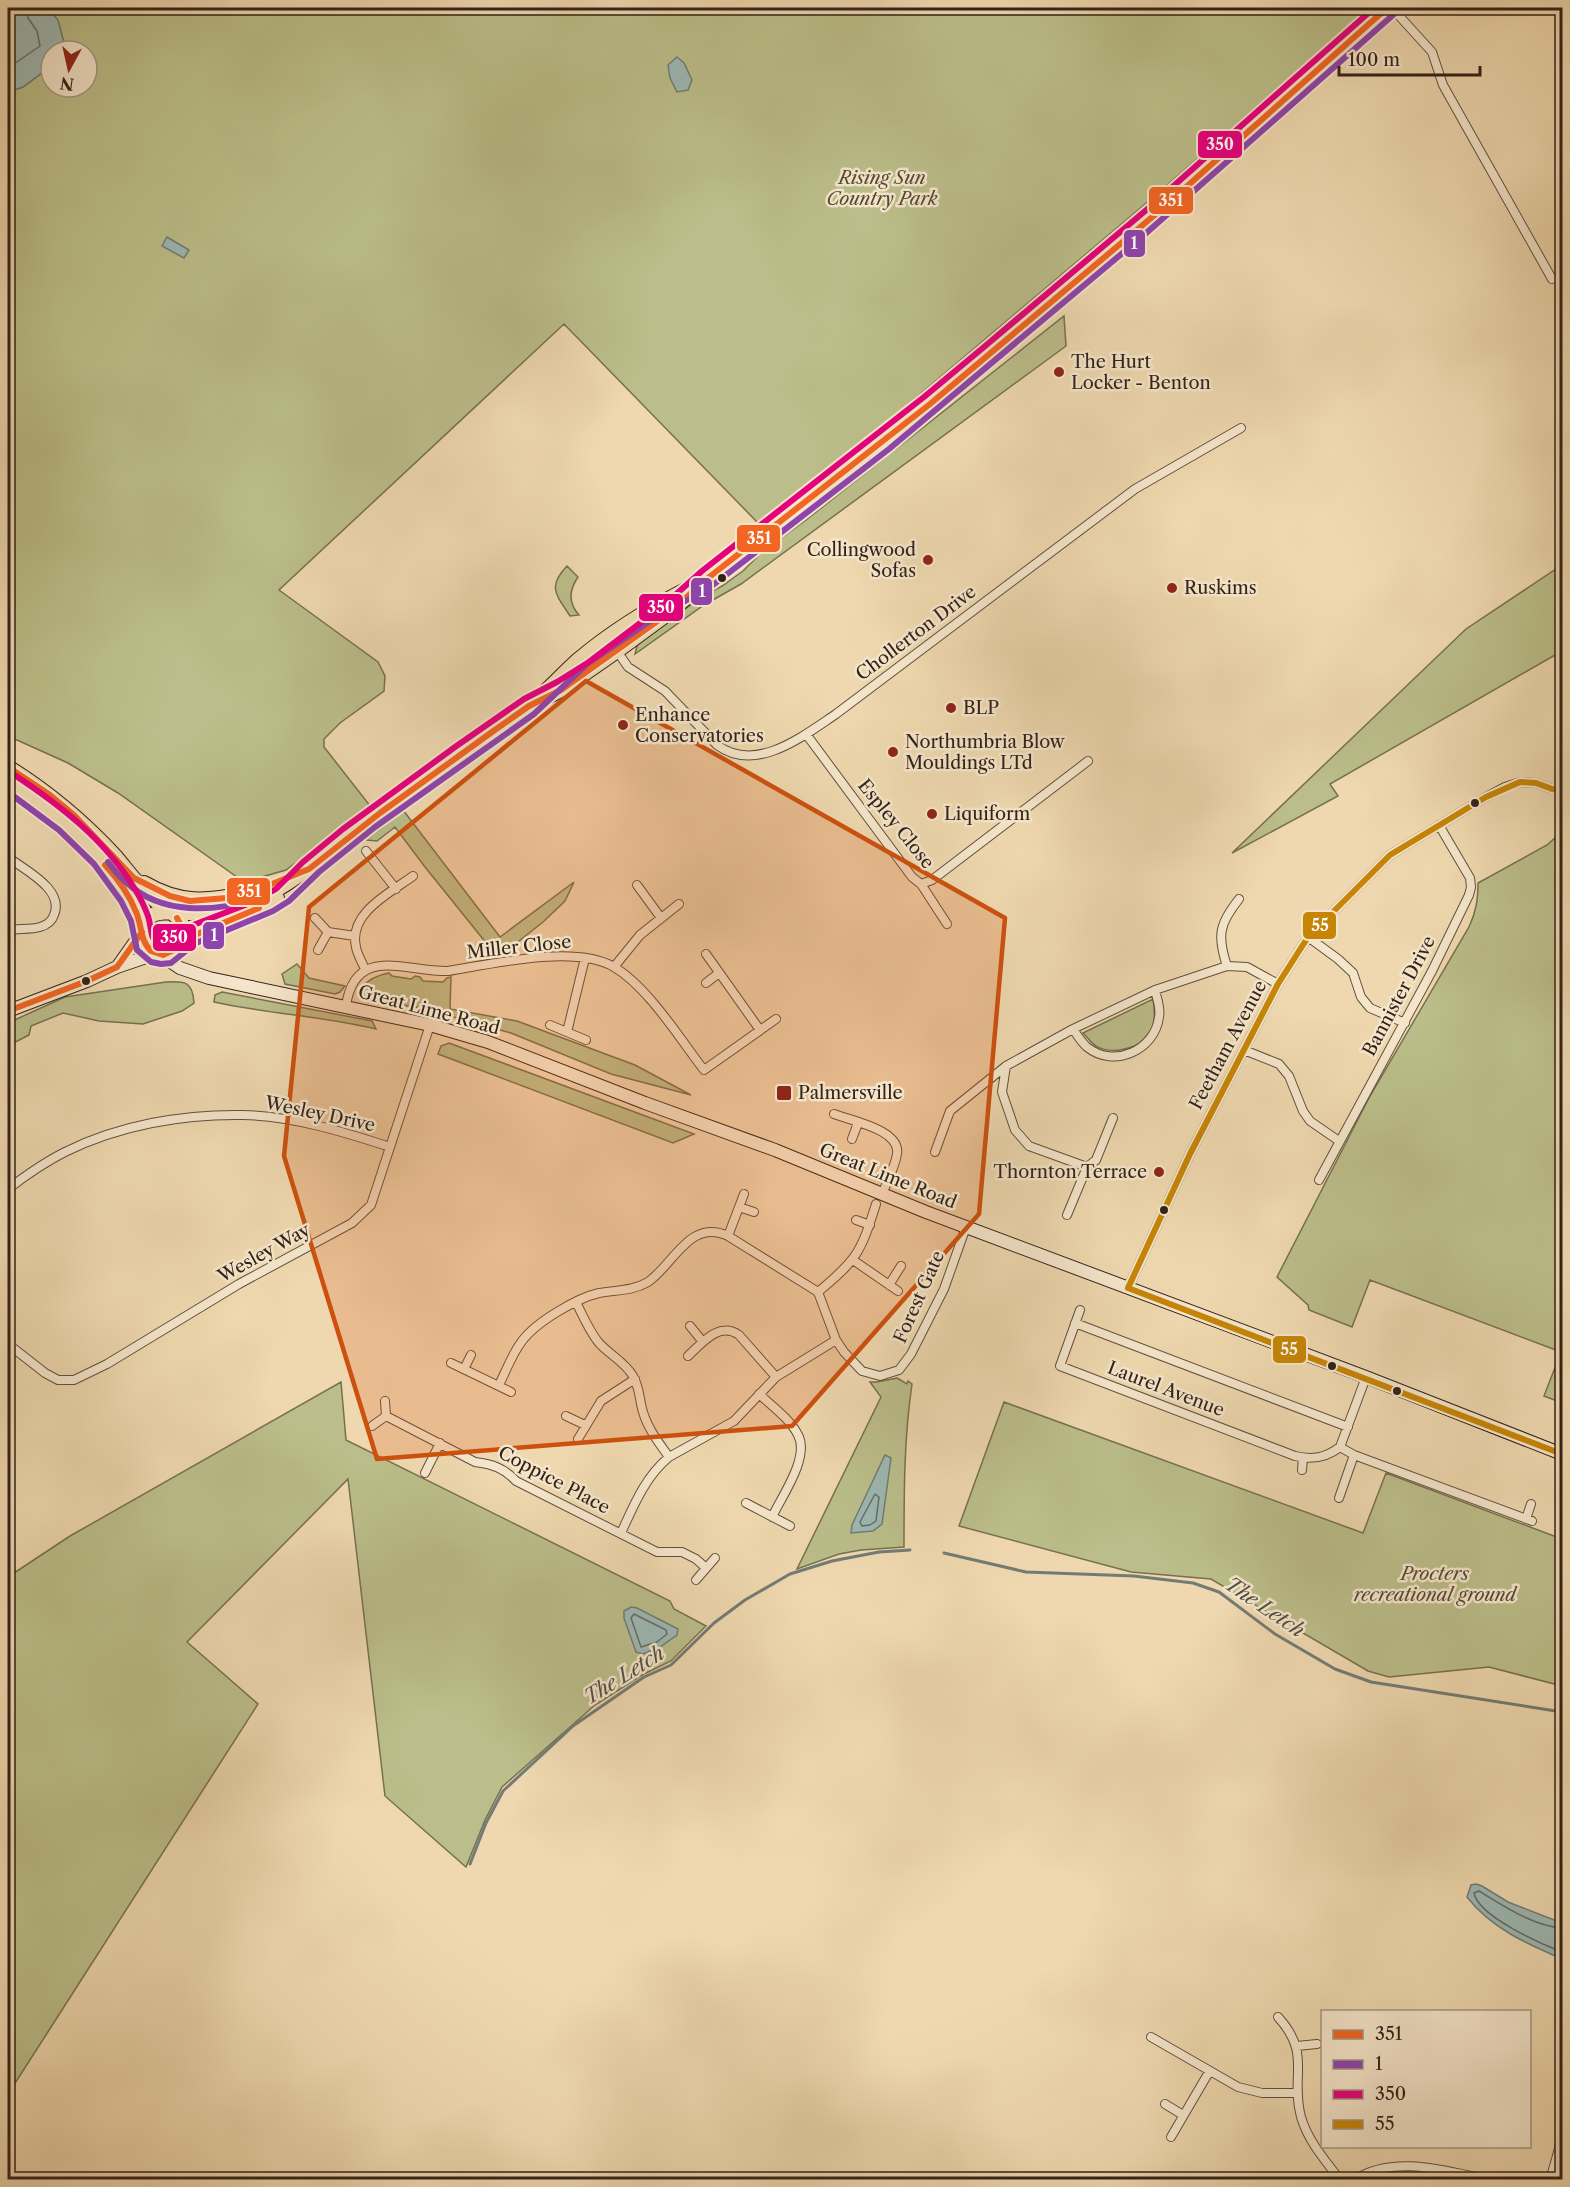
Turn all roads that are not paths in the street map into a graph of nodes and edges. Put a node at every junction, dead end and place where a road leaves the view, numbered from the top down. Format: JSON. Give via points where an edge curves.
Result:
{"nodes":[{"id":1,"x":1387,"y":8,"type":"edge"},
{"id":2,"x":1392,"y":8,"type":"edge"},
{"id":3,"x":1552,"y":279,"type":"dead end"},
{"id":4,"x":1241,"y":428,"type":"dead end"},
{"id":5,"x":708,"y":578,"type":"junction"},
{"id":6,"x":611,"y":642,"type":"junction"},
{"id":7,"x":529,"y":706,"type":"junction"},
{"id":8,"x":806,"y":734,"type":"junction"},
{"id":9,"x":1088,"y":761,"type":"dead end"},
{"id":10,"x":8,"y":766,"type":"edge"},
{"id":11,"x":8,"y":781,"type":"edge"},
{"id":12,"x":1562,"y":790,"type":"edge"},
{"id":13,"x":1439,"y":825,"type":"junction"},
{"id":14,"x":366,"y":851,"type":"dead end"},
{"id":15,"x":8,"y":857,"type":"edge"},
{"id":16,"x":309,"y":868,"type":"junction"},
{"id":17,"x":413,"y":876,"type":"dead end"},
{"id":18,"x":134,"y":878,"type":"junction"},
{"id":19,"x":921,"y":884,"type":"junction"},
{"id":20,"x":637,"y":885,"type":"dead end"},
{"id":21,"x":396,"y":889,"type":"junction"},
{"id":22,"x":1239,"y":899,"type":"dead end"},
{"id":23,"x":679,"y":904,"type":"dead end"},
{"id":24,"x":171,"y":914,"type":"junction"},
{"id":25,"x":315,"y":918,"type":"dead end"},
{"id":26,"x":661,"y":918,"type":"junction"},
{"id":27,"x":947,"y":924,"type":"dead end"},
{"id":28,"x":8,"y":930,"type":"edge"},
{"id":29,"x":142,"y":931,"type":"junction"},
{"id":30,"x":328,"y":932,"type":"junction"},
{"id":31,"x":355,"y":936,"type":"junction"},
{"id":32,"x":1308,"y":938,"type":"junction"},
{"id":33,"x":183,"y":942,"type":"junction"},
{"id":34,"x":318,"y":950,"type":"dead end"},
{"id":35,"x":706,"y":954,"type":"dead end"},
{"id":36,"x":158,"y":955,"type":"junction"},
{"id":37,"x":585,"y":958,"type":"junction"},
{"id":38,"x":1227,"y":966,"type":"junction"},
{"id":39,"x":117,"y":967,"type":"junction"},
{"id":40,"x":614,"y":967,"type":"junction"},
{"id":41,"x":365,"y":969,"type":"junction"},
{"id":42,"x":188,"y":971,"type":"junction"},
{"id":43,"x":720,"y":973,"type":"junction"},
{"id":44,"x":706,"y":983,"type":"dead end"},
{"id":45,"x":1278,"y":984,"type":"junction"},
{"id":46,"x":1155,"y":990,"type":"junction"},
{"id":47,"x":346,"y":1006,"type":"junction"},
{"id":48,"x":8,"y":1011,"type":"edge"},
{"id":49,"x":776,"y":1019,"type":"dead end"},
{"id":50,"x":1405,"y":1023,"type":"junction"},
{"id":51,"x":430,"y":1025,"type":"junction"},
{"id":52,"x":550,"y":1025,"type":"dead end"},
{"id":53,"x":1073,"y":1029,"type":"junction"},
{"id":54,"x":760,"y":1030,"type":"junction"},
{"id":55,"x":567,"y":1032,"type":"junction"},
{"id":56,"x":586,"y":1040,"type":"dead end"},
{"id":57,"x":1244,"y":1050,"type":"junction"},
{"id":58,"x":1006,"y":1066,"type":"junction"},
{"id":59,"x":834,"y":1114,"type":"dead end"},
{"id":60,"x":1113,"y":1118,"type":"dead end"},
{"id":61,"x":858,"y":1123,"type":"junction"},
{"id":62,"x":852,"y":1139,"type":"dead end"},
{"id":63,"x":1339,"y":1141,"type":"junction"},
{"id":64,"x":390,"y":1147,"type":"junction"},
{"id":65,"x":935,"y":1152,"type":"dead end"},
{"id":66,"x":1087,"y":1167,"type":"junction"},
{"id":67,"x":1318,"y":1179,"type":"dead end"},
{"id":68,"x":8,"y":1189,"type":"edge"},
{"id":69,"x":744,"y":1194,"type":"dead end"},
{"id":70,"x":879,"y":1199,"type":"junction"},
{"id":71,"x":740,"y":1207,"type":"junction"},
{"id":72,"x":754,"y":1212,"type":"dead end"},
{"id":73,"x":1067,"y":1215,"type":"dead end"},
{"id":74,"x":856,"y":1220,"type":"dead end"},
{"id":75,"x":870,"y":1225,"type":"junction"},
{"id":76,"x":966,"y":1227,"type":"junction"},
{"id":77,"x":728,"y":1236,"type":"junction"},
{"id":78,"x":853,"y":1260,"type":"junction"},
{"id":79,"x":901,"y":1266,"type":"dead end"},
{"id":80,"x":889,"y":1285,"type":"junction"},
{"id":81,"x":1128,"y":1288,"type":"junction"},
{"id":82,"x":898,"y":1291,"type":"dead end"},
{"id":83,"x":818,"y":1292,"type":"junction"},
{"id":84,"x":576,"y":1302,"type":"junction"},
{"id":85,"x":1080,"y":1310,"type":"dead end"},
{"id":86,"x":1075,"y":1323,"type":"junction"},
{"id":87,"x":690,"y":1326,"type":"dead end"},
{"id":88,"x":836,"y":1340,"type":"junction"},
{"id":89,"x":703,"y":1342,"type":"junction"},
{"id":90,"x":9,"y":1348,"type":"edge"},
{"id":91,"x":471,"y":1355,"type":"dead end"},
{"id":92,"x":688,"y":1356,"type":"dead end"},
{"id":93,"x":451,"y":1363,"type":"dead end"},
{"id":94,"x":464,"y":1369,"type":"junction"},
{"id":95,"x":776,"y":1377,"type":"junction"},
{"id":96,"x":1366,"y":1377,"type":"junction"},
{"id":97,"x":635,"y":1379,"type":"junction"},
{"id":98,"x":499,"y":1385,"type":"junction"},
{"id":99,"x":511,"y":1392,"type":"dead end"},
{"id":100,"x":759,"y":1394,"type":"junction"},
{"id":101,"x":385,"y":1401,"type":"dead end"},
{"id":102,"x":386,"y":1416,"type":"junction"},
{"id":103,"x":566,"y":1416,"type":"dead end"},
{"id":104,"x":585,"y":1425,"type":"junction"},
{"id":105,"x":372,"y":1426,"type":"dead end"},
{"id":106,"x":1348,"y":1427,"type":"junction"},
{"id":107,"x":578,"y":1439,"type":"dead end"},
{"id":108,"x":440,"y":1443,"type":"junction"},
{"id":109,"x":1340,"y":1447,"type":"junction"},
{"id":110,"x":1563,"y":1454,"type":"edge"},
{"id":111,"x":1354,"y":1455,"type":"junction"},
{"id":112,"x":669,"y":1457,"type":"junction"},
{"id":113,"x":1304,"y":1458,"type":"junction"},
{"id":114,"x":1302,"y":1470,"type":"dead end"},
{"id":115,"x":424,"y":1473,"type":"dead end"},
{"id":116,"x":1339,"y":1498,"type":"dead end"},
{"id":117,"x":746,"y":1503,"type":"dead end"},
{"id":118,"x":1531,"y":1504,"type":"dead end"},
{"id":119,"x":772,"y":1517,"type":"junction"},
{"id":120,"x":790,"y":1526,"type":"dead end"},
{"id":121,"x":621,"y":1533,"type":"junction"},
{"id":122,"x":715,"y":1558,"type":"dead end"},
{"id":123,"x":706,"y":1568,"type":"junction"},
{"id":124,"x":696,"y":1580,"type":"dead end"},
{"id":125,"x":1278,"y":2017,"type":"dead end"},
{"id":126,"x":1151,"y":2037,"type":"dead end"},
{"id":127,"x":1317,"y":2044,"type":"dead end"},
{"id":128,"x":1297,"y":2046,"type":"junction"},
{"id":129,"x":1209,"y":2072,"type":"junction"},
{"id":130,"x":1298,"y":2093,"type":"junction"},
{"id":131,"x":1165,"y":2104,"type":"dead end"},
{"id":132,"x":1183,"y":2115,"type":"junction"},
{"id":133,"x":1171,"y":2137,"type":"dead end"},
{"id":134,"x":1563,"y":2138,"type":"edge"},
{"id":135,"x":1340,"y":2180,"type":"edge"},
{"id":136,"x":1354,"y":2180,"type":"edge"},
{"id":137,"x":1489,"y":2180,"type":"edge"},
{"id":138,"x":1550,"y":2180,"type":"edge"}],
"edges":[{"from":1,"to":5,"type":"main road","via":[[1157,213],[938,397]]},
{"from":2,"to":3,"type":"street","via":[[1432,52],[1443,85]]},
{"from":4,"to":8,"type":"street","name":"Chollerton Drive","via":[[1135,489]]},
{"from":5,"to":6,"type":"main road","via":[[670,597]]},
{"from":5,"to":6,"type":"main road","via":[[670,612]]},
{"from":6,"to":7,"type":"main road","via":[[580,658]]},
{"from":6,"to":7,"type":"main road","via":[[561,690]]},
{"from":6,"to":8,"type":"street","name":"Chollerton Drive","via":[[632,670],[659,686],[726,752],[754,756]]},
{"from":7,"to":16,"type":"main road"},
{"from":8,"to":19,"type":"street","name":"Espley Close"},
{"from":9,"to":19,"type":"street","name":"Espley Close","via":[[932,880]]},
{"from":10,"to":18,"type":"main road","via":[[74,815]]},
{"from":11,"to":29,"type":"main road","via":[[68,825],[120,882]]},
{"from":12,"to":13,"type":"street","name":"Feetham Avenue","via":[[1529,782],[1512,784]]},
{"from":13,"to":32,"type":"street","name":"Feetham Avenue","via":[[1390,855]]},
{"from":13,"to":50,"type":"street","name":"Bannister Drive","via":[[1470,878],[1471,887]]},
{"from":14,"to":21,"type":"street"},
{"from":15,"to":28,"type":"street","via":[[50,890],[56,903],[54,918],[48,924]]},
{"from":16,"to":18,"type":"main road","via":[[246,894],[190,901]]},
{"from":16,"to":24,"type":"main road","via":[[258,898],[223,908]]},
{"from":16,"to":33,"type":"main road","via":[[291,888],[269,903]]},
{"from":17,"to":21,"type":"street"},
{"from":18,"to":24,"type":"main road"},
{"from":19,"to":27,"type":"street"},
{"from":20,"to":26,"type":"street"},
{"from":21,"to":31,"type":"street","via":[[370,907]]},
{"from":22,"to":38,"type":"street","via":[[1220,930]]},
{"from":23,"to":26,"type":"street"},
{"from":24,"to":29,"type":"main road","via":[[154,915]]},
{"from":24,"to":33,"type":"main road","via":[[182,923]]},
{"from":25,"to":30,"type":"street"},
{"from":26,"to":40,"type":"street","via":[[640,935]]},
{"from":29,"to":36,"type":"main road","via":[[145,945]]},
{"from":29,"to":39,"type":"main road"},
{"from":30,"to":31,"type":"street"},
{"from":30,"to":34,"type":"street"},
{"from":31,"to":41,"type":"street"},
{"from":32,"to":45,"type":"street","name":"Feetham Avenue"},
{"from":32,"to":50,"type":"street","via":[[1353,973],[1361,997],[1370,1008]]},
{"from":33,"to":36,"type":"main road","via":[[174,952]]},
{"from":33,"to":42,"type":"main road","via":[[181,958]]},
{"from":35,"to":43,"type":"street"},
{"from":36,"to":39,"type":"main road"},
{"from":36,"to":42,"type":"main road","name":"Great Lime Road"},
{"from":37,"to":40,"type":"street","name":"Miller Close"},
{"from":37,"to":41,"type":"street","name":"Miller Close","via":[[547,957],[448,971],[392,965]]},
{"from":37,"to":55,"type":"street"},
{"from":38,"to":45,"type":"street","via":[[1247,967]]},
{"from":38,"to":46,"type":"street"},
{"from":39,"to":48,"type":"main road"},
{"from":40,"to":54,"type":"street","name":"Miller Close","via":[[653,1003],[704,1070]]},
{"from":41,"to":47,"type":"street","via":[[353,981]]},
{"from":42,"to":47,"type":"main road","name":"Great Lime Road"},
{"from":43,"to":44,"type":"street"},
{"from":43,"to":54,"type":"street"},
{"from":45,"to":57,"type":"street","name":"Feetham Avenue"},
{"from":46,"to":53,"type":"street"},
{"from":46,"to":53,"type":"street","via":[[1159,1018],[1153,1034],[1135,1052],[1104,1055],[1088,1047]]},
{"from":47,"to":51,"type":"main road","name":"Great Lime Road"},
{"from":49,"to":54,"type":"street","name":"Miller Close"},
{"from":50,"to":63,"type":"street","name":"Bannister Drive"},
{"from":51,"to":64,"type":"street","name":"Wesley Way"},
{"from":51,"to":70,"type":"main road","name":"Great Lime Road","via":[[488,1042],[775,1150]]},
{"from":52,"to":55,"type":"street"},
{"from":53,"to":58,"type":"street"},
{"from":55,"to":56,"type":"street"},
{"from":57,"to":63,"type":"street","via":[[1279,1064],[1289,1076],[1310,1121]]},
{"from":57,"to":81,"type":"street","name":"Feetham Avenue","via":[[1178,1176]]},
{"from":58,"to":65,"type":"street","via":[[950,1111]]},
{"from":58,"to":66,"type":"street","via":[[1002,1092],[1014,1130],[1029,1146]]},
{"from":59,"to":61,"type":"street"},
{"from":60,"to":66,"type":"street","via":[[1096,1160]]},
{"from":61,"to":62,"type":"street"},
{"from":61,"to":70,"type":"street","via":[[894,1138],[897,1146]]},
{"from":63,"to":67,"type":"street","name":"Bannister Drive"},
{"from":64,"to":68,"type":"street","name":"Wesley Drive","via":[[284,1120],[244,1115],[187,1118],[143,1125],[86,1143],[64,1152]]},
{"from":64,"to":90,"type":"street","name":"Wesley Way","via":[[371,1205],[352,1223],[239,1284],[107,1364],[74,1380],[58,1380]]},
{"from":66,"to":73,"type":"street"},
{"from":69,"to":71,"type":"street"},
{"from":70,"to":75,"type":"street"},
{"from":70,"to":76,"type":"main road","name":"Great Lime Road"},
{"from":71,"to":72,"type":"street"},
{"from":71,"to":77,"type":"street"},
{"from":74,"to":75,"type":"street"},
{"from":75,"to":78,"type":"street"},
{"from":76,"to":81,"type":"main road","name":"Great Lime Road"},
{"from":76,"to":88,"type":"street","name":"Forest Gate","via":[[934,1311],[899,1370],[880,1376],[862,1371]]},
{"from":77,"to":83,"type":"street"},
{"from":77,"to":84,"type":"street","via":[[712,1232],[694,1236],[647,1283]]},
{"from":78,"to":80,"type":"street"},
{"from":78,"to":83,"type":"street"},
{"from":79,"to":80,"type":"street"},
{"from":80,"to":82,"type":"street"},
{"from":81,"to":96,"type":"main road","name":"Great Lime Road"},
{"from":83,"to":88,"type":"street","name":"Forest Gate"},
{"from":84,"to":97,"type":"street","via":[[590,1331]]},
{"from":84,"to":98,"type":"street","via":[[528,1334]]},
{"from":85,"to":86,"type":"street","name":"Laurel Avenue"},
{"from":86,"to":106,"type":"street","name":"Laurel Avenue"},
{"from":86,"to":113,"type":"street","name":"Laurel Avenue","via":[[1060,1366]]},
{"from":87,"to":89,"type":"street"},
{"from":88,"to":95,"type":"street"},
{"from":89,"to":92,"type":"street"},
{"from":89,"to":95,"type":"street","via":[[717,1331],[735,1332]]},
{"from":91,"to":94,"type":"street"},
{"from":93,"to":94,"type":"street"},
{"from":94,"to":98,"type":"street"},
{"from":95,"to":100,"type":"street"},
{"from":96,"to":106,"type":"street"},
{"from":96,"to":110,"type":"main road","name":"Great Lime Road"},
{"from":97,"to":104,"type":"street","via":[[601,1401]]},
{"from":97,"to":112,"type":"street","via":[[652,1433]]},
{"from":98,"to":99,"type":"street"},
{"from":100,"to":112,"type":"street","via":[[734,1421]]},
{"from":100,"to":119,"type":"street","via":[[795,1429],[801,1446],[799,1462]]},
{"from":101,"to":102,"type":"street"},
{"from":102,"to":105,"type":"street"},
{"from":102,"to":108,"type":"street","name":"Coppice Place"},
{"from":103,"to":104,"type":"street"},
{"from":104,"to":107,"type":"street"},
{"from":106,"to":109,"type":"street"},
{"from":108,"to":115,"type":"street"},
{"from":108,"to":121,"type":"street","name":"Coppice Place","via":[[508,1472],[516,1481]]},
{"from":109,"to":111,"type":"street"},
{"from":109,"to":113,"type":"street","via":[[1331,1454]]},
{"from":111,"to":116,"type":"street"},
{"from":111,"to":118,"type":"street","via":[[1529,1520]]},
{"from":112,"to":121,"type":"street","name":"Coppice Place","via":[[650,1476]]},
{"from":113,"to":114,"type":"street"},
{"from":117,"to":119,"type":"street"},
{"from":119,"to":120,"type":"street"},
{"from":121,"to":123,"type":"street","name":"Coppice Place","via":[[657,1552],[682,1552]]},
{"from":122,"to":123,"type":"street"},
{"from":123,"to":124,"type":"street"},
{"from":125,"to":128,"type":"street"},
{"from":126,"to":129,"type":"street"},
{"from":127,"to":128,"type":"street"},
{"from":128,"to":130,"type":"street"},
{"from":129,"to":130,"type":"street","via":[[1254,2092]]},
{"from":129,"to":132,"type":"street"},
{"from":130,"to":135,"type":"street","via":[[1306,2131]]},
{"from":131,"to":132,"type":"street"},
{"from":132,"to":133,"type":"street"},
{"from":134,"to":138,"type":"street"},
{"from":136,"to":137,"type":"street","via":[[1395,2166]]}]}
